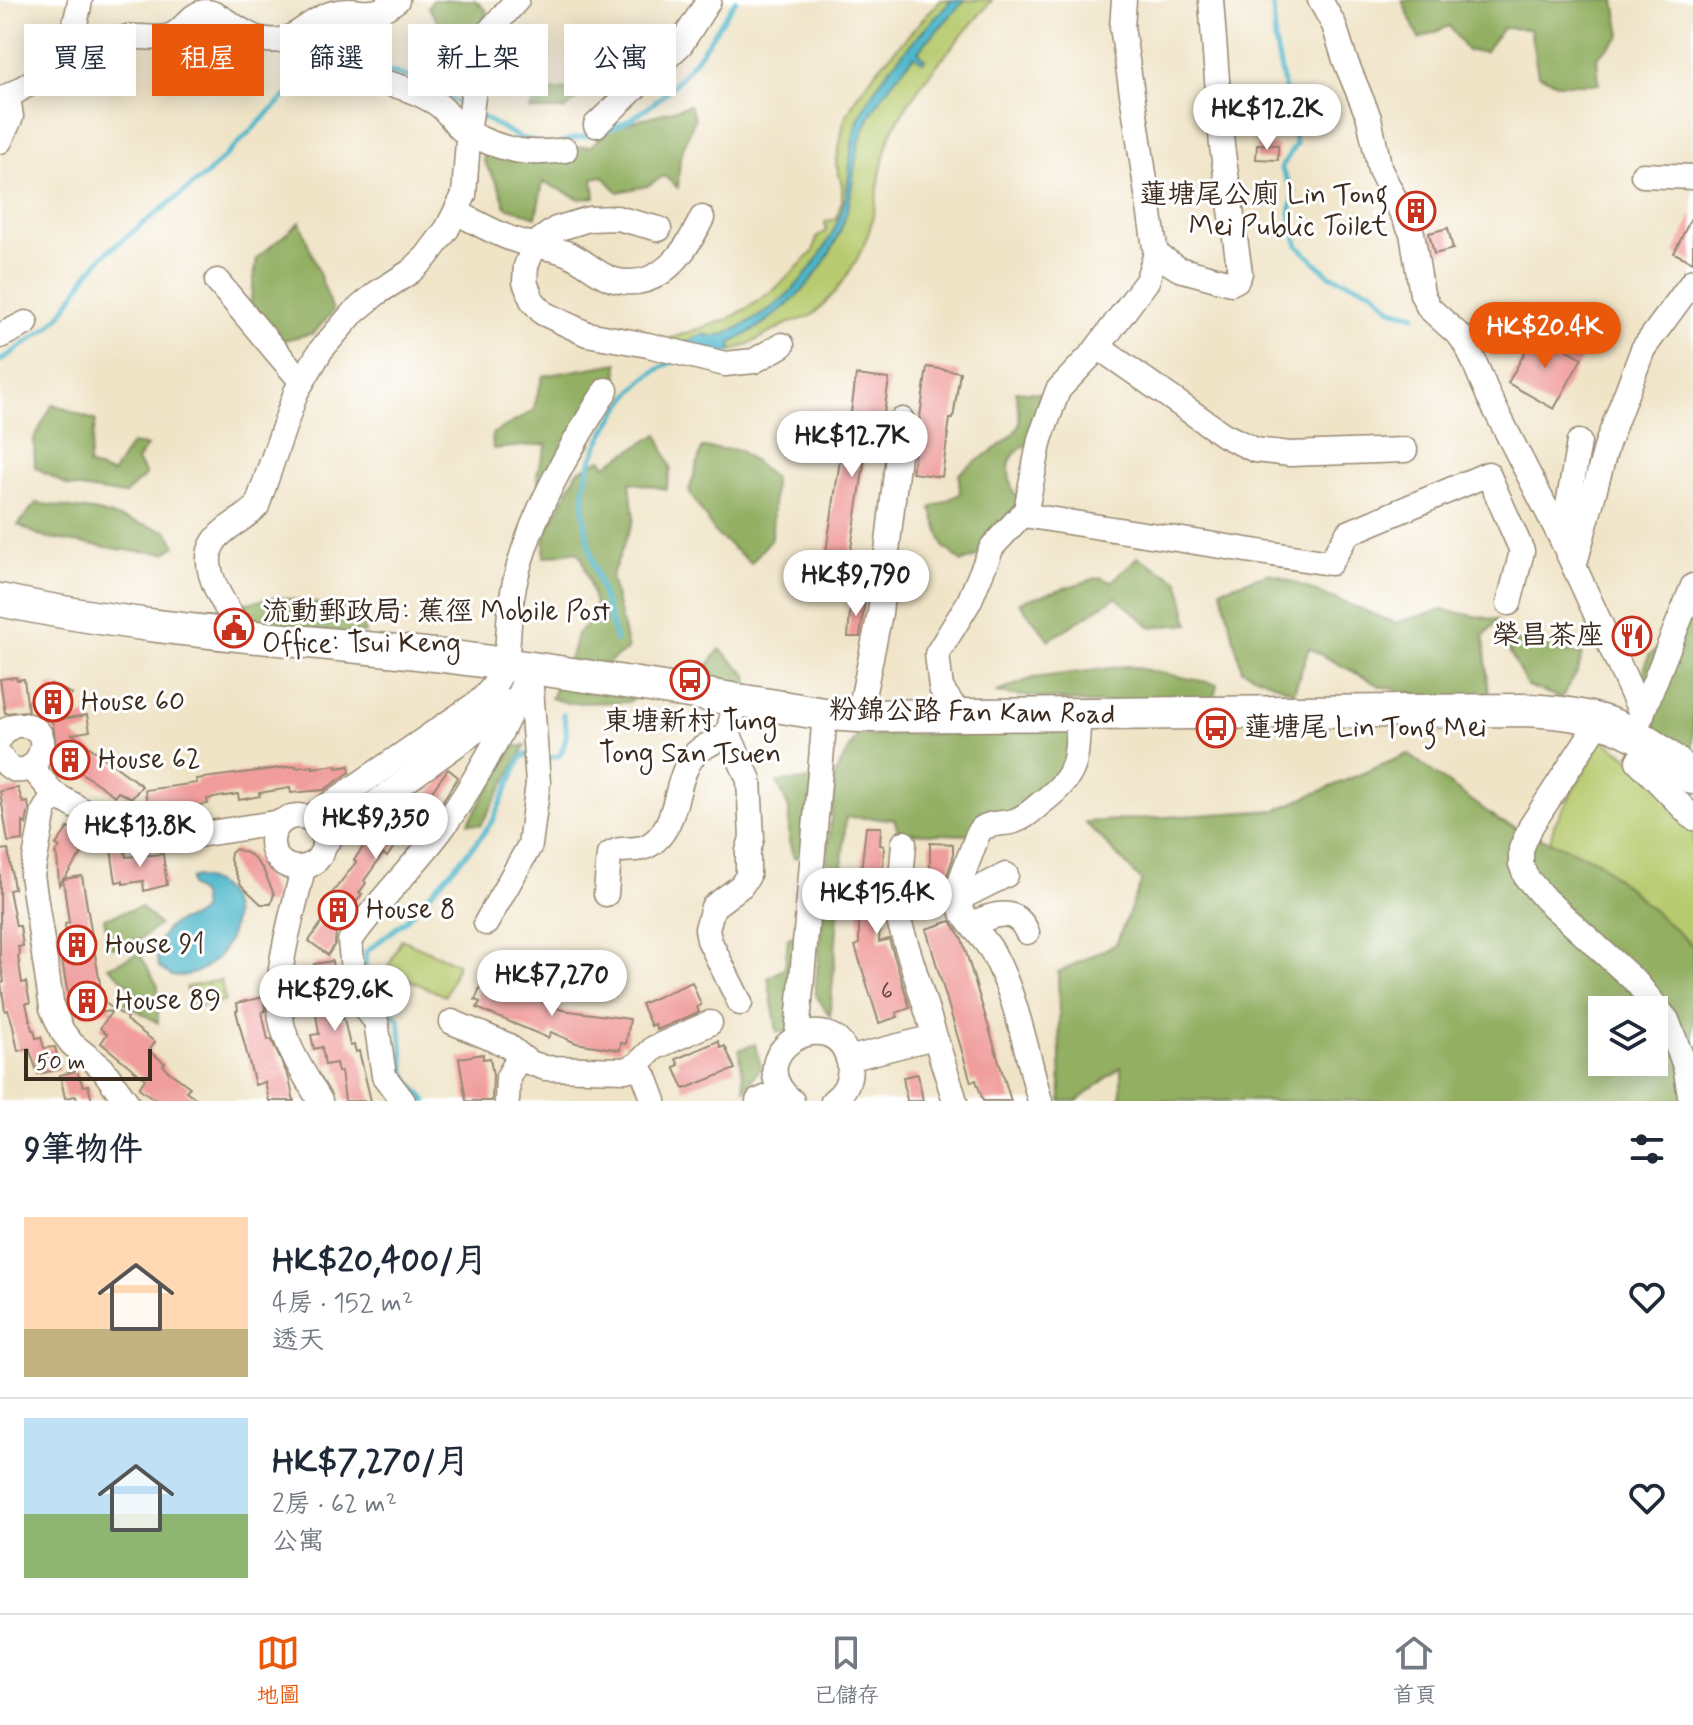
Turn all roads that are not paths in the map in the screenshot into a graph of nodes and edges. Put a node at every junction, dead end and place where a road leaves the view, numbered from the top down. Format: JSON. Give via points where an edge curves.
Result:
{"nodes":[{"id":1,"x":80,"y":0,"type":"edge"},
{"id":2,"x":397,"y":0,"type":"edge"},
{"id":3,"x":517,"y":0,"type":"edge"},
{"id":4,"x":709,"y":0,"type":"edge"},
{"id":5,"x":1124,"y":0,"type":"edge"},
{"id":6,"x":1211,"y":0,"type":"edge"},
{"id":7,"x":1320,"y":0,"type":"edge"},
{"id":8,"x":76,"y":24,"type":"edge"},
{"id":9,"x":136,"y":38,"type":"edge"},
{"id":10,"x":392,"y":85,"type":"edge"},
{"id":11,"x":24,"y":86,"type":"edge"},
{"id":12,"x":4,"y":98,"type":"edge"},
{"id":13,"x":596,"y":125,"type":"dead end"},
{"id":14,"x":468,"y":130,"type":"junction"},
{"id":15,"x":0,"y":141,"type":"edge"},
{"id":16,"x":565,"y":150,"type":"dead end"},
{"id":17,"x":1643,"y":175,"type":"dead end"},
{"id":18,"x":1693,"y":177,"type":"edge"},
{"id":19,"x":456,"y":212,"type":"junction"},
{"id":20,"x":702,"y":218,"type":"dead end"},
{"id":21,"x":659,"y":229,"type":"dead end"},
{"id":22,"x":535,"y":244,"type":"junction"},
{"id":23,"x":1156,"y":254,"type":"junction"},
{"id":24,"x":217,"y":281,"type":"dead end"},
{"id":25,"x":1693,"y":281,"type":"edge"},
{"id":26,"x":26,"y":323,"type":"dead end"},
{"id":27,"x":0,"y":336,"type":"edge"},
{"id":28,"x":782,"y":345,"type":"dead end"},
{"id":29,"x":1098,"y":347,"type":"junction"},
{"id":30,"x":302,"y":382,"type":"junction"},
{"id":31,"x":606,"y":390,"type":"dead end"},
{"id":32,"x":902,"y":420,"type":"dead end"},
{"id":33,"x":1579,"y":442,"type":"dead end"},
{"id":34,"x":1405,"y":450,"type":"dead end"},
{"id":35,"x":1023,"y":515,"type":"junction"},
{"id":36,"x":1562,"y":540,"type":"junction"},
{"id":37,"x":1574,"y":567,"type":"junction"},
{"id":38,"x":1693,"y":586,"type":"edge"},
{"id":39,"x":0,"y":600,"type":"edge"},
{"id":40,"x":1509,"y":603,"type":"dead end"},
{"id":41,"x":249,"y":636,"type":"junction"},
{"id":42,"x":506,"y":676,"type":"junction"},
{"id":43,"x":736,"y":700,"type":"junction"},
{"id":44,"x":825,"y":714,"type":"junction"},
{"id":45,"x":1079,"y":715,"type":"junction"},
{"id":46,"x":859,"y":716,"type":"junction"},
{"id":47,"x":960,"y":716,"type":"junction"},
{"id":48,"x":1600,"y":720,"type":"junction"},
{"id":49,"x":728,"y":735,"type":"junction"},
{"id":50,"x":1638,"y":736,"type":"junction"},
{"id":51,"x":0,"y":738,"type":"edge"},
{"id":52,"x":0,"y":756,"type":"edge"},
{"id":53,"x":31,"y":767,"type":"junction"},
{"id":54,"x":1693,"y":778,"type":"edge"},
{"id":55,"x":54,"y":794,"type":"junction"},
{"id":56,"x":310,"y":818,"type":"junction"},
{"id":57,"x":1693,"y":818,"type":"edge"},
{"id":58,"x":281,"y":822,"type":"junction"},
{"id":59,"x":904,"y":843,"type":"dead end"},
{"id":60,"x":324,"y":845,"type":"junction"},
{"id":61,"x":303,"y":868,"type":"junction"},
{"id":62,"x":1006,"y":875,"type":"dead end"},
{"id":63,"x":606,"y":894,"type":"dead end"},
{"id":64,"x":900,"y":898,"type":"junction"},
{"id":65,"x":947,"y":901,"type":"junction"},
{"id":66,"x":486,"y":923,"type":"dead end"},
{"id":67,"x":971,"y":924,"type":"junction"},
{"id":68,"x":1027,"y":932,"type":"dead end"},
{"id":69,"x":740,"y":1003,"type":"dead end"},
{"id":70,"x":452,"y":1022,"type":"dead end"},
{"id":71,"x":710,"y":1023,"type":"dead end"},
{"id":72,"x":797,"y":1035,"type":"junction"},
{"id":73,"x":934,"y":1037,"type":"junction"},
{"id":74,"x":520,"y":1056,"type":"junction"},
{"id":75,"x":848,"y":1059,"type":"junction"},
{"id":76,"x":637,"y":1065,"type":"junction"},
{"id":77,"x":787,"y":1096,"type":"edge"},
{"id":78,"x":126,"y":1101,"type":"edge"},
{"id":79,"x":320,"y":1101,"type":"edge"},
{"id":80,"x":403,"y":1101,"type":"edge"},
{"id":81,"x":507,"y":1101,"type":"edge"},
{"id":82,"x":654,"y":1101,"type":"edge"},
{"id":83,"x":758,"y":1101,"type":"edge"},
{"id":84,"x":833,"y":1101,"type":"edge"},
{"id":85,"x":955,"y":1101,"type":"edge"},
{"id":86,"x":1040,"y":1101,"type":"edge"},
{"id":87,"x":1691,"y":1101,"type":"edge"}],
"edges":[{"from":1,"to":8,"type":"street"},
{"from":2,"to":9,"type":"street","via":[[371,14],[337,11],[294,37],[279,40],[261,40],[206,12],[175,34]]},
{"from":3,"to":14,"type":"street","via":[[485,36]]},
{"from":4,"to":13,"type":"street","via":[[681,44]]},
{"from":5,"to":23,"type":"street","via":[[1122,27]]},
{"from":6,"to":23,"type":"street","via":[[1222,146],[1240,273],[1231,283],[1179,269]]},
{"from":7,"to":36,"type":"street","via":[[1369,118],[1380,170],[1412,233],[1422,294],[1470,352]]},
{"from":10,"to":14,"type":"street","via":[[438,104]]},
{"from":11,"to":12,"type":"street"},
{"from":12,"to":15,"type":"street","via":[[11,117]]},
{"from":14,"to":16,"type":"street","via":[[499,147],[526,153]]},
{"from":14,"to":19,"type":"street","via":[[464,195]]},
{"from":17,"to":18,"type":"street"},
{"from":19,"to":22,"type":"street","via":[[519,242]]},
{"from":19,"to":30,"type":"street","via":[[426,257],[352,314]]},
{"from":20,"to":22,"type":"street","via":[[688,248],[673,264],[631,282],[612,279],[572,255]]},
{"from":21,"to":22,"type":"street","via":[[617,218],[589,219],[556,229]]},
{"from":22,"to":28,"type":"street","via":[[525,282],[532,300],[543,313],[587,334],[725,364],[754,361]]},
{"from":23,"to":29,"type":"street","via":[[1147,281]]},
{"from":24,"to":30,"type":"street"},
{"from":25,"to":37,"type":"street","via":[[1643,349],[1607,444]]},
{"from":26,"to":27,"type":"street"},
{"from":29,"to":34,"type":"street","via":[[1224,435],[1255,450]]},
{"from":29,"to":35,"type":"street","via":[[1058,390],[1040,439]]},
{"from":30,"to":41,"type":"street","via":[[257,506],[210,550],[219,597]]},
{"from":31,"to":42,"type":"street","via":[[526,540],[511,598]]},
{"from":32,"to":46,"type":"street","via":[[880,613]]},
{"from":33,"to":36,"type":"street"},
{"from":35,"to":40,"type":"street","via":[[1330,563],[1348,533],[1488,474],[1522,551]]},
{"from":35,"to":47,"type":"street","via":[[992,547],[969,602],[937,654],[941,688]]},
{"from":36,"to":37,"type":"street"},
{"from":37,"to":50,"type":"street"},
{"from":38,"to":50,"type":"street"},
{"from":39,"to":41,"type":"main road","name":"粉錦公路 Fan Kam Road","via":[[94,618]]},
{"from":41,"to":42,"type":"main road","name":"粉錦公路 Fan Kam Road"},
{"from":42,"to":43,"type":"main road","name":"粉錦公路 Fan Kam Road"},
{"from":42,"to":56,"type":"street","via":[[476,704]]},
{"from":42,"to":60,"type":"street","via":[[488,722]]},
{"from":42,"to":66,"type":"street","via":[[538,783],[530,845]]},
{"from":42,"to":80,"type":"street","via":[[516,701],[482,765],[443,827],[350,941],[354,980],[376,1021],[384,1076]]},
{"from":43,"to":44,"type":"main road","name":"粉錦公路 Fan Kam Road"},
{"from":43,"to":49,"type":"street"},
{"from":44,"to":46,"type":"main road","name":"粉錦公路 Fan Kam Road"},
{"from":44,"to":72,"type":"street"},
{"from":45,"to":47,"type":"main road","name":"粉錦公路 Fan Kam Road"},
{"from":45,"to":48,"type":"main road","name":"粉錦公路 Fan Kam Road","via":[[1522,710]]},
{"from":45,"to":65,"type":"street","via":[[1077,756],[1063,787],[1019,820],[979,831],[957,890]]},
{"from":46,"to":47,"type":"main road","name":"粉錦公路 Fan Kam Road"},
{"from":48,"to":50,"type":"main road","name":"粉錦公路 Fan Kam Road"},
{"from":48,"to":87,"type":"street","via":[[1527,834],[1521,864],[1545,899],[1636,982],[1667,1020],[1685,1066]]},
{"from":49,"to":63,"type":"street","via":[[695,754],[672,819],[657,839],[646,848],[609,855]]},
{"from":49,"to":69,"type":"street","via":[[749,780],[748,876],[713,907],[707,929]]},
{"from":50,"to":54,"type":"main road","name":"粉錦公路 Fan Kam Road"},
{"from":50,"to":57,"type":"street"},
{"from":51,"to":53,"type":"street","via":[[13,726],[34,729],[43,749]]},
{"from":52,"to":53,"type":"street","via":[[17,769]]},
{"from":53,"to":55,"type":"street"},
{"from":55,"to":58,"type":"street","via":[[116,830],[149,840]]},
{"from":55,"to":78,"type":"street","via":[[44,811],[32,875],[52,1008],[72,1044],[102,1068]]},
{"from":56,"to":58,"type":"street","via":[[295,816]]},
{"from":56,"to":60,"type":"street","via":[[323,833]]},
{"from":58,"to":61,"type":"street","via":[[272,837],[274,852],[283,863]]},
{"from":59,"to":64,"type":"street"},
{"from":60,"to":61,"type":"street","via":[[317,861]]},
{"from":61,"to":79,"type":"street","via":[[279,1007],[289,1045]]},
{"from":62,"to":65,"type":"street"},
{"from":64,"to":65,"type":"street"},
{"from":64,"to":73,"type":"street","via":[[902,935]]},
{"from":65,"to":67,"type":"street"},
{"from":67,"to":68,"type":"street","via":[[1007,913]]},
{"from":67,"to":86,"type":"street","via":[[1000,968]]},
{"from":70,"to":74,"type":"street","via":[[507,1045]]},
{"from":71,"to":76,"type":"street","via":[[654,1048]]},
{"from":72,"to":75,"type":"street","via":[[822,1033],[843,1048]]},
{"from":72,"to":77,"type":"street","via":[[776,1062],[775,1074]]},
{"from":73,"to":75,"type":"street"},
{"from":73,"to":85,"type":"street"},
{"from":74,"to":76,"type":"street","via":[[559,1070],[626,1070]]},
{"from":74,"to":81,"type":"street","via":[[508,1077]]},
{"from":75,"to":84,"type":"street","via":[[847,1085]]},
{"from":76,"to":82,"type":"street"},
{"from":77,"to":83,"type":"street"}]}
